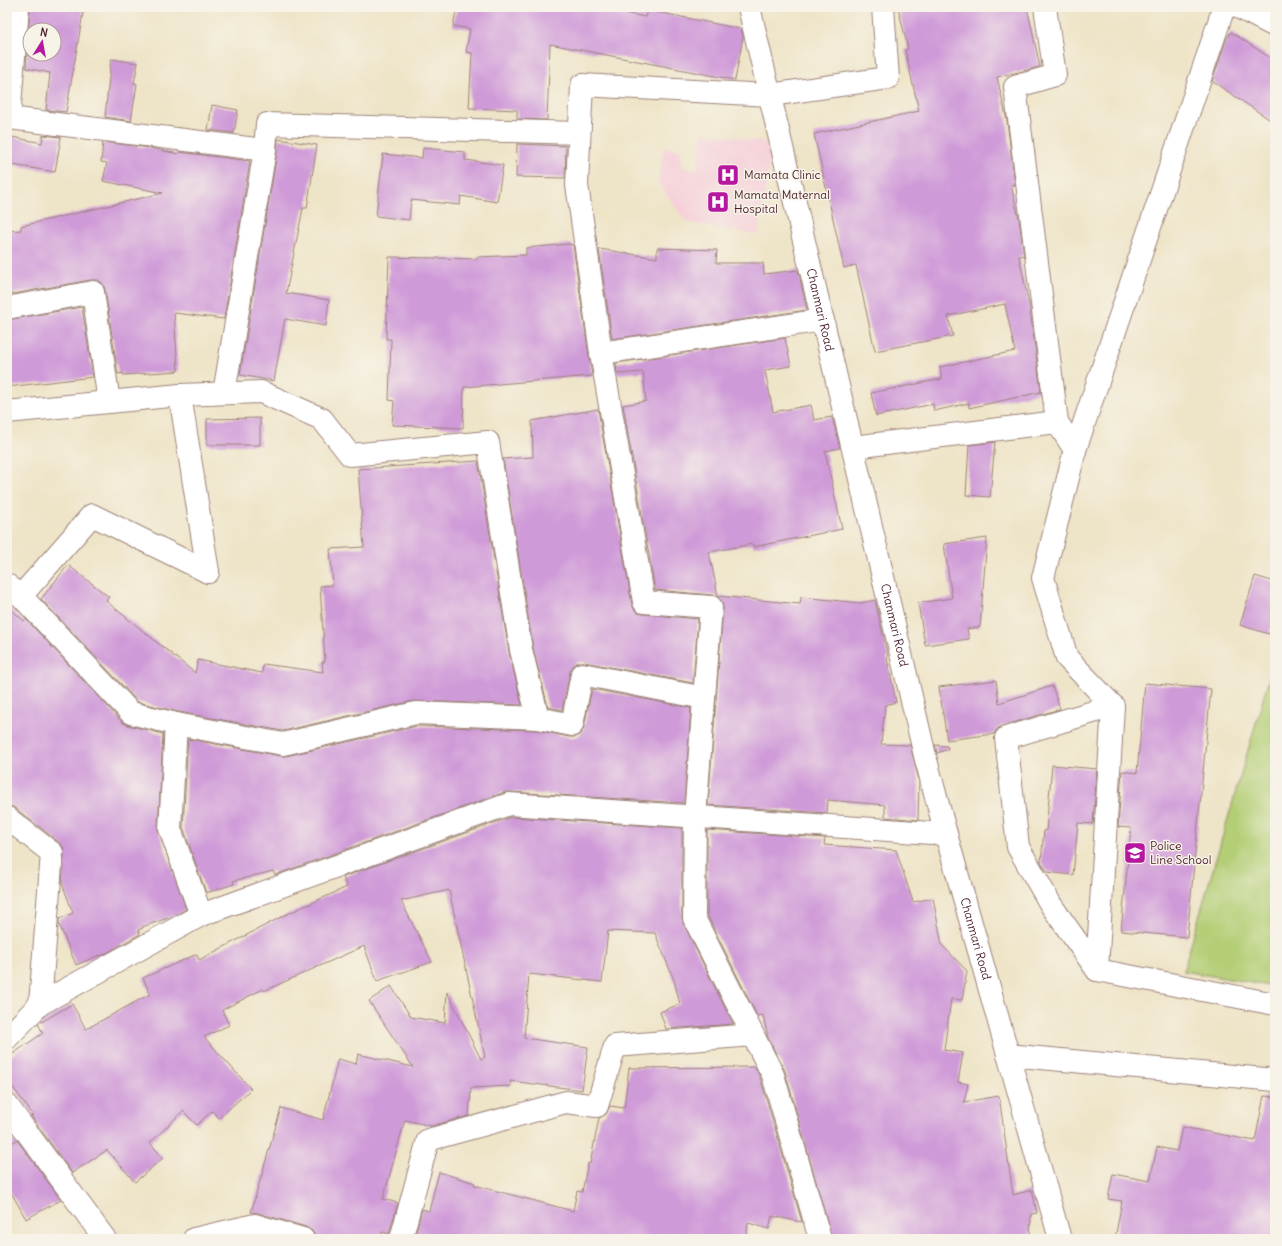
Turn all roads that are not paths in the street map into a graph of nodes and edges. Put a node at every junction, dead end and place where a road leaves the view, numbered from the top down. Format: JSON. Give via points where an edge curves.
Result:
{"nodes":[{"id":1,"x":18,"y":7,"type":"edge"},
{"id":2,"x":749,"y":7,"type":"edge"},
{"id":3,"x":883,"y":7,"type":"edge"},
{"id":4,"x":1045,"y":7,"type":"edge"},
{"id":5,"x":1224,"y":7,"type":"edge"},
{"id":6,"x":1238,"y":7,"type":"edge"},
{"id":7,"x":1275,"y":26,"type":"edge"},
{"id":8,"x":770,"y":95,"type":"junction"},
{"id":9,"x":579,"y":133,"type":"junction"},
{"id":10,"x":265,"y":150,"type":"junction"},
{"id":11,"x":7,"y":308,"type":"edge"},
{"id":12,"x":823,"y":320,"type":"junction"},
{"id":13,"x":601,"y":353,"type":"junction"},
{"id":14,"x":224,"y":393,"type":"junction"},
{"id":15,"x":180,"y":395,"type":"junction"},
{"id":16,"x":109,"y":402,"type":"junction"},
{"id":17,"x":7,"y":412,"type":"edge"},
{"id":18,"x":1057,"y":422,"type":"junction"},
{"id":19,"x":853,"y":447,"type":"junction"},
{"id":20,"x":1075,"y":450,"type":"junction"},
{"id":21,"x":14,"y":590,"type":"edge"},
{"id":22,"x":704,"y":698,"type":"junction"},
{"id":23,"x":1113,"y":706,"type":"junction"},
{"id":24,"x":538,"y":718,"type":"junction"},
{"id":25,"x":176,"y":724,"type":"junction"},
{"id":26,"x":695,"y":817,"type":"junction"},
{"id":27,"x":7,"y":818,"type":"edge"},
{"id":28,"x":946,"y":834,"type":"junction"},
{"id":29,"x":201,"y":915,"type":"junction"},
{"id":30,"x":1097,"y":970,"type":"junction"},
{"id":31,"x":40,"y":1004,"type":"junction"},
{"id":32,"x":1275,"y":1004,"type":"edge"},
{"id":33,"x":753,"y":1034,"type":"junction"},
{"id":34,"x":7,"y":1038,"type":"edge"},
{"id":35,"x":1008,"y":1055,"type":"junction"},
{"id":36,"x":1275,"y":1080,"type":"edge"},
{"id":37,"x":7,"y":1105,"type":"edge"},
{"id":38,"x":105,"y":1239,"type":"edge"},
{"id":39,"x":194,"y":1239,"type":"edge"},
{"id":40,"x":303,"y":1239,"type":"edge"},
{"id":41,"x":401,"y":1239,"type":"edge"},
{"id":42,"x":820,"y":1239,"type":"edge"},
{"id":43,"x":1060,"y":1239,"type":"edge"}],
"edges":[{"from":1,"to":10,"type":"street","via":[[9,118]]},
{"from":2,"to":8,"type":"street","name":"Chanmari Road"},
{"from":3,"to":8,"type":"street","via":[[888,78]]},
{"from":4,"to":18,"type":"street","via":[[1056,75],[1015,87]]},
{"from":5,"to":20,"type":"street"},
{"from":6,"to":7,"type":"street"},
{"from":8,"to":9,"type":"street","via":[[582,85]]},
{"from":8,"to":12,"type":"street","name":"Chanmari Road"},
{"from":9,"to":10,"type":"street","via":[[267,124]]},
{"from":9,"to":13,"type":"street","via":[[577,185]]},
{"from":10,"to":14,"type":"street"},
{"from":11,"to":16,"type":"street","via":[[93,292]]},
{"from":12,"to":13,"type":"street"},
{"from":12,"to":19,"type":"street","name":"Chanmari Road"},
{"from":13,"to":22,"type":"street","via":[[644,602],[711,607]]},
{"from":14,"to":15,"type":"street"},
{"from":14,"to":24,"type":"street","via":[[261,392],[322,419],[350,455],[488,442],[521,650]]},
{"from":15,"to":16,"type":"street"},
{"from":15,"to":21,"type":"street","via":[[208,572],[92,515]]},
{"from":16,"to":17,"type":"street"},
{"from":18,"to":19,"type":"street"},
{"from":18,"to":20,"type":"street"},
{"from":19,"to":28,"type":"street","name":"Chanmari Road","via":[[926,760]]},
{"from":20,"to":23,"type":"street","via":[[1043,578],[1066,658]]},
{"from":21,"to":25,"type":"street","via":[[131,713]]},
{"from":22,"to":24,"type":"street","via":[[582,674],[572,725]]},
{"from":22,"to":26,"type":"street"},
{"from":23,"to":30,"type":"street"},
{"from":23,"to":30,"type":"street","via":[[1006,738],[1018,847],[1051,905]]},
{"from":24,"to":25,"type":"street","via":[[416,713],[283,744]]},
{"from":25,"to":29,"type":"street","via":[[170,829]]},
{"from":26,"to":28,"type":"street"},
{"from":26,"to":29,"type":"street","via":[[509,804]]},
{"from":26,"to":33,"type":"street","via":[[694,918]]},
{"from":27,"to":31,"type":"street","via":[[52,853]]},
{"from":28,"to":35,"type":"street","name":"Chanmari Road"},
{"from":29,"to":31,"type":"street"},
{"from":30,"to":32,"type":"street"},
{"from":31,"to":34,"type":"street"},
{"from":33,"to":41,"type":"street","via":[[615,1046],[597,1106],[566,1102],[428,1140]]},
{"from":33,"to":42,"type":"street","via":[[773,1075]]},
{"from":35,"to":36,"type":"street"},
{"from":35,"to":43,"type":"street","name":"Chanmari Road"},
{"from":37,"to":38,"type":"street"},
{"from":39,"to":40,"type":"street","via":[[255,1225]]}]}
